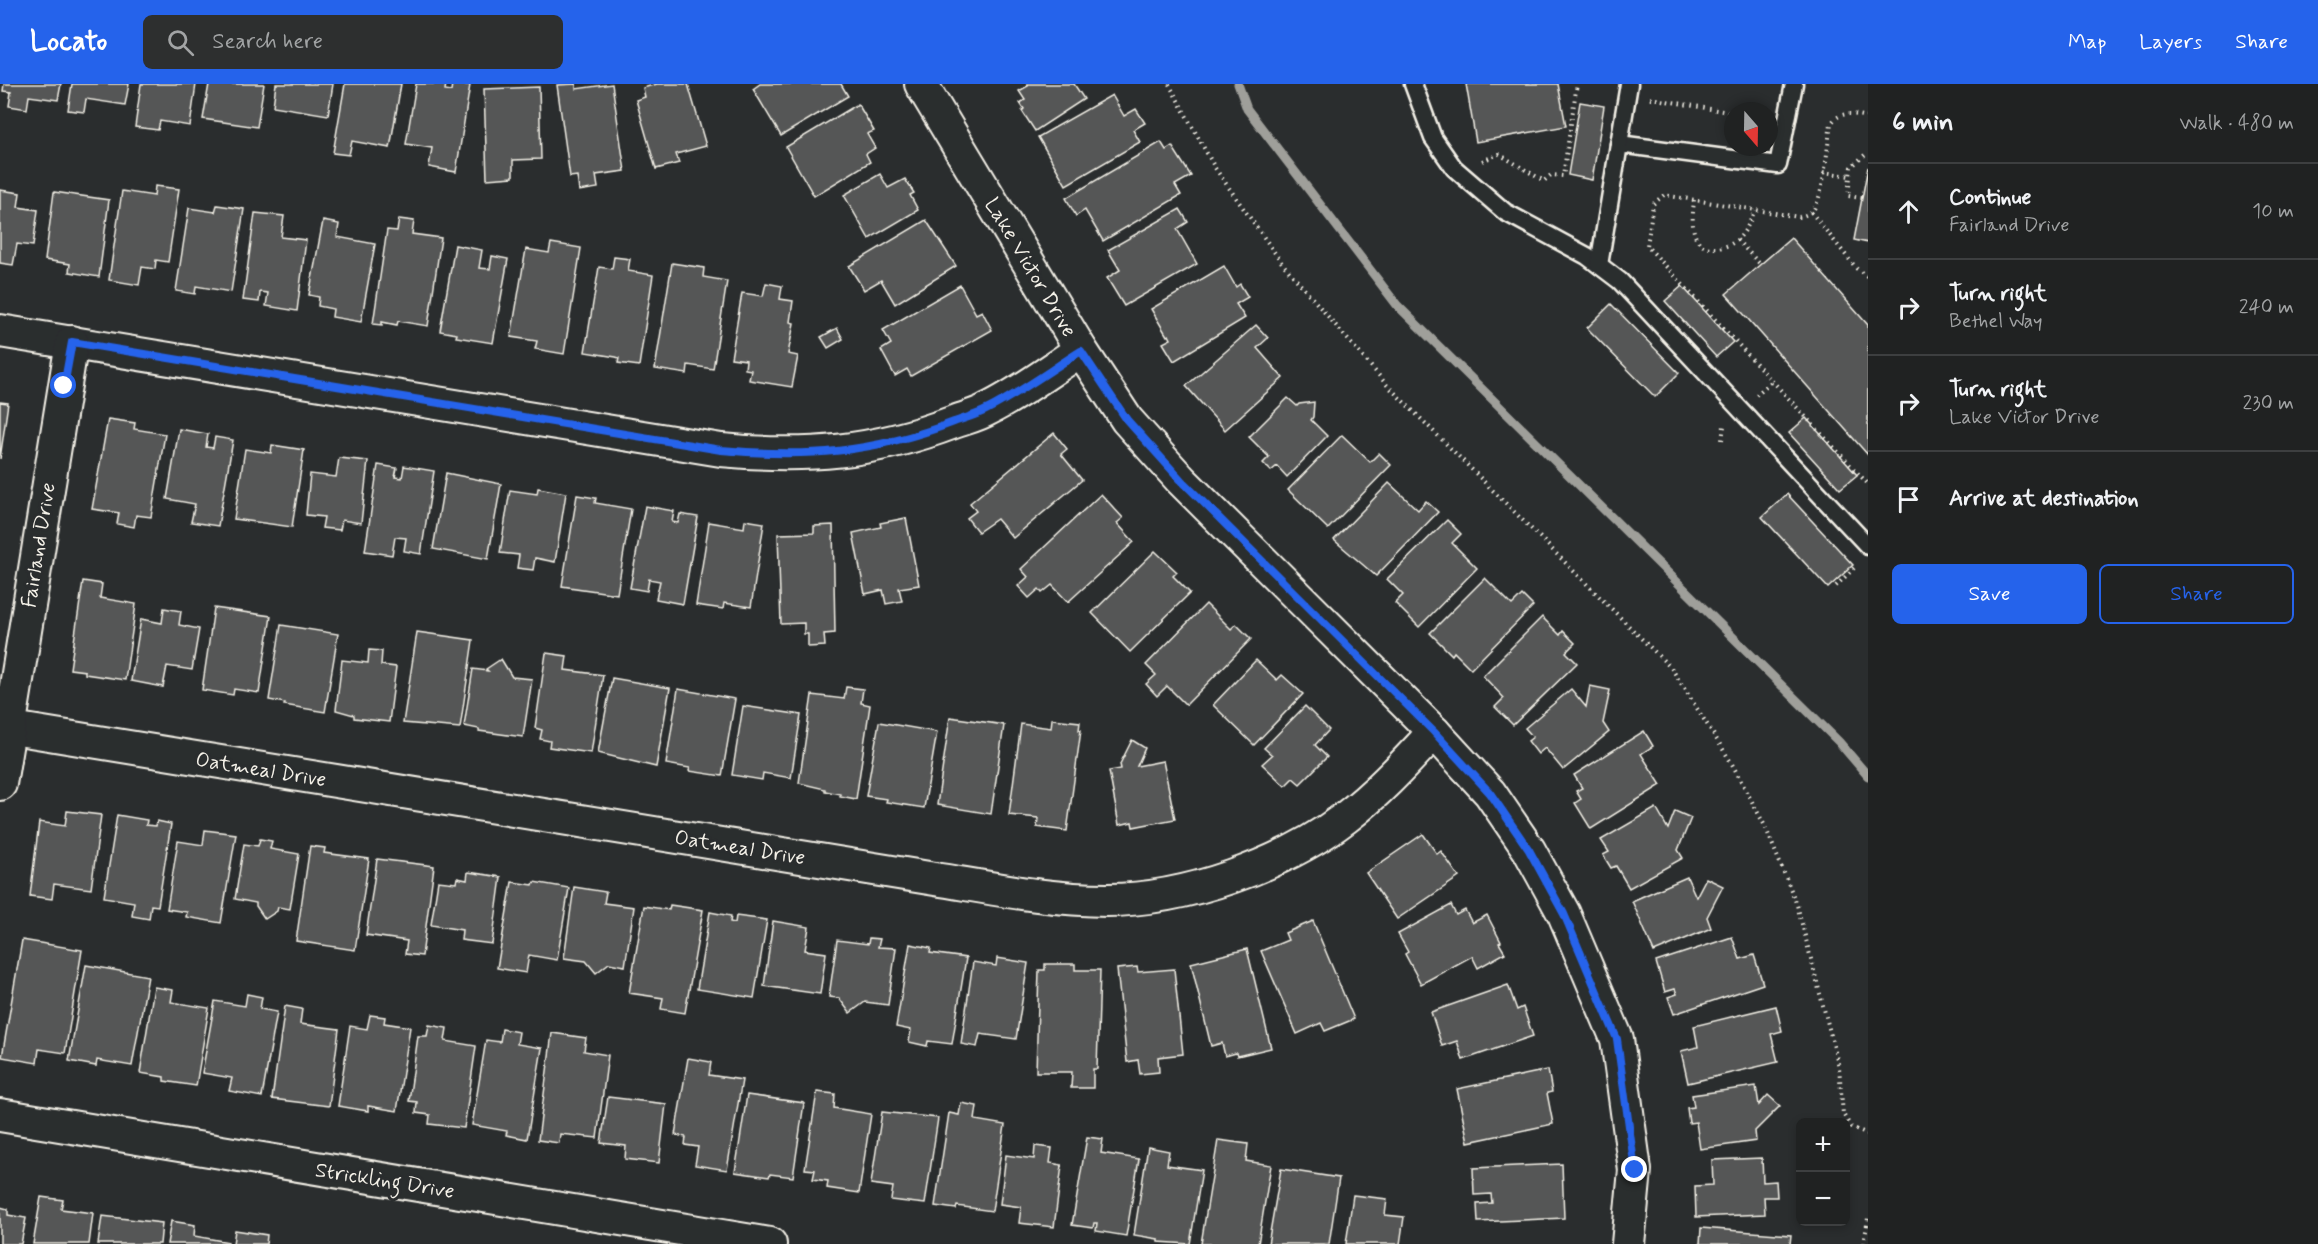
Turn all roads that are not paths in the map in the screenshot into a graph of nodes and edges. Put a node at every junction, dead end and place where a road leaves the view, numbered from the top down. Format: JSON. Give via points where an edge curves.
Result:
{"nodes":[{"id":1,"x":921,"y":84,"type":"edge"},
{"id":2,"x":1413,"y":84,"type":"edge"},
{"id":3,"x":1629,"y":84,"type":"edge"},
{"id":4,"x":1794,"y":84,"type":"edge"},
{"id":5,"x":1619,"y":144,"type":"junction"},
{"id":6,"x":1599,"y":265,"type":"junction"},
{"id":7,"x":0,"y":331,"type":"edge"},
{"id":8,"x":72,"y":342,"type":"junction"},
{"id":9,"x":1081,"y":351,"type":"junction"},
{"id":10,"x":1868,"y":546,"type":"edge"},
{"id":11,"x":4,"y":727,"type":"edge"},
{"id":12,"x":1434,"y":732,"type":"junction"},
{"id":13,"x":0,"y":784,"type":"edge"},
{"id":14,"x":0,"y":1115,"type":"edge"},
{"id":15,"x":770,"y":1244,"type":"edge"},
{"id":16,"x":1628,"y":1244,"type":"edge"}],
"edges":[{"from":1,"to":9,"type":"street","name":"Lake Victor Drive"},
{"from":2,"to":6,"type":"lane","via":[[1433,138],[1454,168],[1505,212]]},
{"from":3,"to":5,"type":"lane"},
{"from":4,"to":5,"type":"lane","via":[[1778,165]]},
{"from":5,"to":6,"type":"lane"},
{"from":6,"to":10,"type":"lane","via":[[1620,281]]},
{"from":7,"to":8,"type":"street"},
{"from":8,"to":9,"type":"street","via":[[721,450],[773,455],[873,447],[935,430],[988,409]]},
{"from":8,"to":11,"type":"street","name":"Fairland Drive"},
{"from":9,"to":12,"type":"street","name":"Lake Victor Drive","via":[[1127,420],[1181,480]]},
{"from":11,"to":12,"type":"street","name":"Oatmeal Drive","via":[[956,883],[1042,896],[1108,900],[1172,893],[1239,876],[1293,852],[1345,818],[1393,776]]},
{"from":11,"to":13,"type":"street","name":"Fairland Drive"},
{"from":12,"to":16,"type":"street","name":"Lake Victor Drive","via":[[1490,793],[1529,850],[1564,914],[1617,1039],[1635,1170]]},
{"from":14,"to":15,"type":"street","name":"Strickling Drive"}]}
